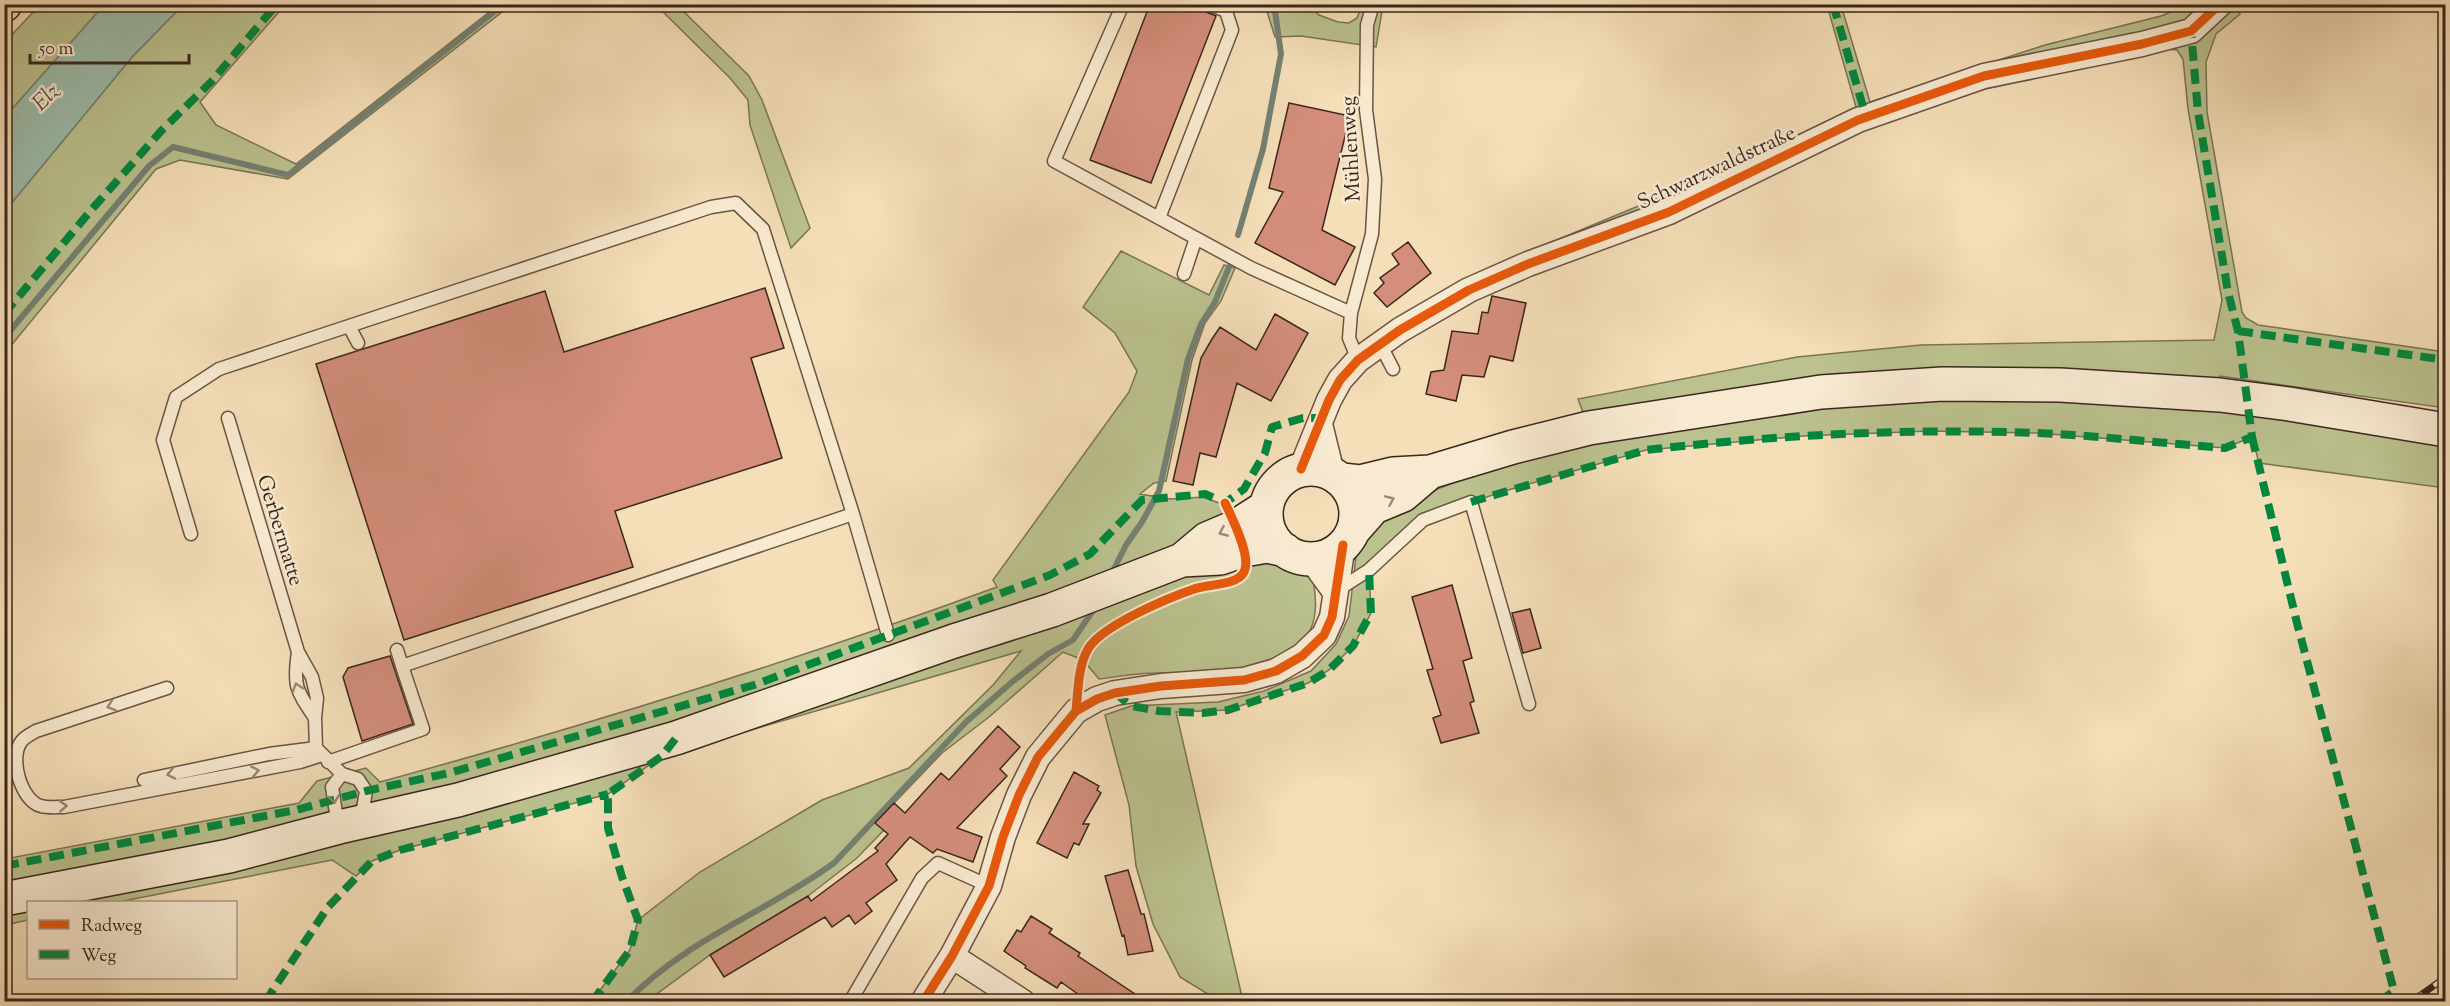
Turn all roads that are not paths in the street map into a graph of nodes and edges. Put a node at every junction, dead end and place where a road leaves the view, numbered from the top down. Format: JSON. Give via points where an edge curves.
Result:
{"nodes":[{"id":1,"x":1123,"y":4,"type":"edge"},
{"id":2,"x":1209,"y":4,"type":"edge"},
{"id":3,"x":1373,"y":4,"type":"edge"},
{"id":4,"x":2220,"y":4,"type":"edge"},
{"id":5,"x":1159,"y":218,"type":"junction"},
{"id":6,"x":1196,"y":238,"type":"junction"},
{"id":7,"x":1184,"y":274,"type":"dead end"},
{"id":8,"x":1351,"y":313,"type":"junction"},
{"id":9,"x":349,"y":326,"type":"junction"},
{"id":10,"x":358,"y":344,"type":"dead end"},
{"id":11,"x":1380,"y":344,"type":"junction"},
{"id":12,"x":1358,"y":360,"type":"junction"},
{"id":13,"x":1394,"y":369,"type":"dead end"},
{"id":14,"x":228,"y":418,"type":"dead end"},
{"id":15,"x":2445,"y":430,"type":"edge"},
{"id":16,"x":1430,"y":472,"type":"junction"},
{"id":17,"x":1325,"y":474,"type":"junction"},
{"id":18,"x":1266,"y":507,"type":"junction"},
{"id":19,"x":854,"y":514,"type":"junction"},
{"id":20,"x":191,"y":534,"type":"dead end"},
{"id":21,"x":1348,"y":538,"type":"junction"},
{"id":22,"x":1298,"y":555,"type":"junction"},
{"id":23,"x":1182,"y":560,"type":"junction"},
{"id":24,"x":1335,"y":592,"type":"junction"},
{"id":25,"x":888,"y":635,"type":"dead end"},
{"id":26,"x":397,"y":650,"type":"dead end"},
{"id":27,"x":402,"y":666,"type":"junction"},
{"id":28,"x":167,"y":688,"type":"dead end"},
{"id":29,"x":1529,"y":704,"type":"dead end"},
{"id":30,"x":322,"y":755,"type":"junction"},
{"id":31,"x":342,"y":774,"type":"junction"},
{"id":32,"x":144,"y":780,"type":"dead end"},
{"id":33,"x":350,"y":825,"type":"junction"},
{"id":34,"x":989,"y":886,"type":"junction"},
{"id":35,"x":4,"y":899,"type":"edge"},
{"id":36,"x":952,"y":956,"type":"junction"},
{"id":37,"x":850,"y":1002,"type":"edge"},
{"id":38,"x":923,"y":1002,"type":"edge"},
{"id":39,"x":1023,"y":1002,"type":"edge"}],
"edges":[{"from":1,"to":5,"type":"lane","via":[[1053,161]]},
{"from":2,"to":5,"type":"lane","via":[[1226,11],[1232,30]]},
{"from":3,"to":8,"type":"lane","name":"Mühlenweg","via":[[1366,46],[1366,110],[1375,179],[1372,234]]},
{"from":4,"to":11,"type":"street","name":"Schwarzwaldstraße","via":[[2191,31],[1984,76],[1858,120],[1669,212],[1528,264],[1470,290]]},
{"from":5,"to":6,"type":"lane"},
{"from":6,"to":7,"type":"lane"},
{"from":6,"to":8,"type":"lane","via":[[1251,268]]},
{"from":8,"to":12,"type":"lane","name":"Mühlenweg","via":[[1349,338]]},
{"from":9,"to":10,"type":"lane"},
{"from":9,"to":19,"type":"lane","via":[[711,207],[736,203],[763,229]]},
{"from":9,"to":20,"type":"lane","via":[[219,369],[176,397],[163,440]]},
{"from":11,"to":12,"type":"street","name":"Schwarzwaldstraße"},
{"from":11,"to":13,"type":"lane"},
{"from":12,"to":17,"type":"street","name":"Schwarzwaldstraße","via":[[1340,380],[1320,424]]},
{"from":30,"to":14,"type":"lane","name":"Gerbermatte","one_way":true,"via":[[315,718],[298,694],[294,677],[298,652]]},
{"from":15,"to":16,"type":"main road","via":[[2220,395],[2060,385],[1966,384],[1821,392],[1589,428]]},
{"from":16,"to":17,"type":"main road","via":[[1394,474],[1360,482]]},
{"from":21,"to":16,"type":"main road","one_way":true,"via":[[1374,507],[1402,495]]},
{"from":17,"to":18,"type":"main road","via":[[1288,474],[1270,494]]},
{"from":17,"to":21,"type":"main road","via":[[1348,487],[1356,504],[1356,522]]},
{"from":18,"to":22,"type":"main road","via":[[1268,527],[1277,544]]},
{"from":18,"to":23,"type":"main road","one_way":true,"via":[[1207,539]]},
{"from":19,"to":25,"type":"lane"},
{"from":19,"to":27,"type":"lane"},
{"from":21,"to":22,"type":"main road","via":[[1328,555]]},
{"from":21,"to":24,"type":"street"},
{"from":22,"to":23,"type":"main road","via":[[1267,546],[1220,558]]},
{"from":22,"to":24,"type":"street"},
{"from":23,"to":33,"type":"main road","via":[[1052,610],[676,738],[458,800]]},
{"from":24,"to":29,"type":"lane","via":[[1369,570],[1422,520],[1471,502]]},
{"from":24,"to":34,"type":"street","via":[[1332,617],[1324,635],[1302,656],[1276,671],[1244,681],[1115,693],[1076,711],[1038,757],[1019,795]]},
{"from":26,"to":27,"type":"lane"},
{"from":27,"to":30,"type":"lane","via":[[423,729]]},
{"from":28,"to":30,"type":"lane","one_way":true,"via":[[36,731],[21,741],[17,773],[26,795],[39,806],[64,807]]},
{"from":30,"to":31,"type":"lane"},
{"from":30,"to":32,"type":"lane","one_way":true,"via":[[269,754]]},
{"from":31,"to":33,"type":"lane","one_way":true,"via":[[332,787]]},
{"from":31,"to":33,"type":"lane","via":[[358,779],[366,791]]},
{"from":33,"to":35,"type":"main road","via":[[229,856]]},
{"from":34,"to":36,"type":"street"},
{"from":34,"to":37,"type":"lane","via":[[938,863],[922,878]]},
{"from":36,"to":38,"type":"street"},
{"from":36,"to":39,"type":"street"}]}
